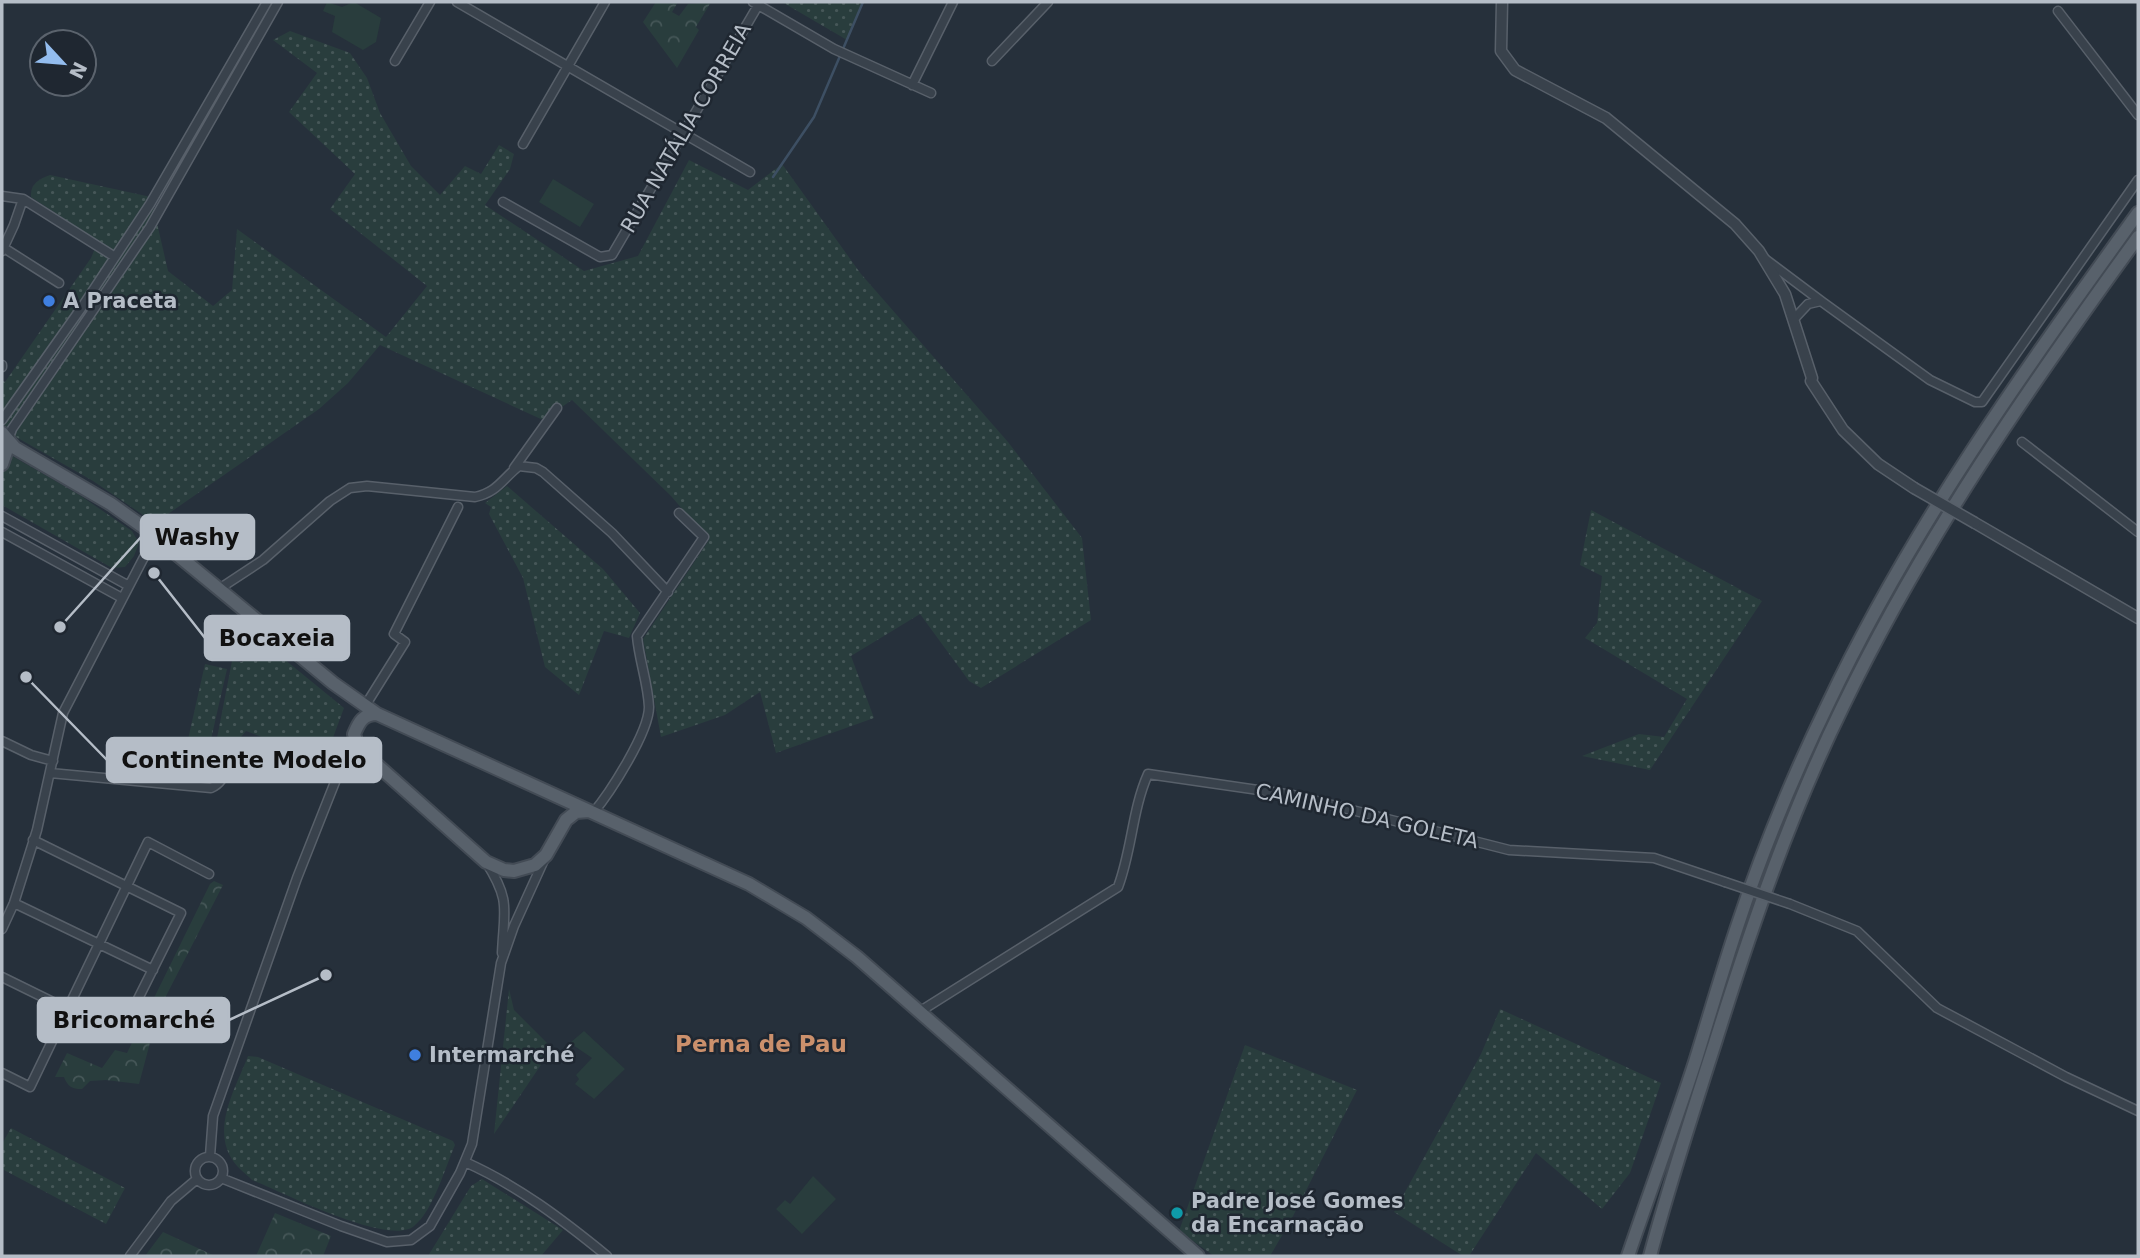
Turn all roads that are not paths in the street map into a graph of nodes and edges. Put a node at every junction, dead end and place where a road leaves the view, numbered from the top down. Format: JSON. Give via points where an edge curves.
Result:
{"nodes":[{"id":1,"x":267,"y":2,"type":"edge"},
{"id":2,"x":278,"y":2,"type":"edge"},
{"id":3,"x":430,"y":2,"type":"edge"},
{"id":4,"x":457,"y":2,"type":"edge"},
{"id":5,"x":605,"y":2,"type":"edge"},
{"id":6,"x":953,"y":2,"type":"edge"},
{"id":7,"x":1048,"y":2,"type":"edge"},
{"id":8,"x":1502,"y":2,"type":"edge"},
{"id":9,"x":757,"y":3,"type":"edge"},
{"id":10,"x":2058,"y":11,"type":"dead end"},
{"id":11,"x":395,"y":61,"type":"dead end"},
{"id":12,"x":992,"y":61,"type":"dead end"},
{"id":13,"x":568,"y":66,"type":"junction"},
{"id":14,"x":912,"y":85,"type":"junction"},
{"id":15,"x":931,"y":93,"type":"dead end"},
{"id":16,"x":2138,"y":115,"type":"edge"},
{"id":17,"x":684,"y":134,"type":"junction"},
{"id":18,"x":523,"y":144,"type":"dead end"},
{"id":19,"x":750,"y":172,"type":"dead end"},
{"id":20,"x":2138,"y":180,"type":"edge"},
{"id":21,"x":2,"y":196,"type":"edge"},
{"id":22,"x":23,"y":199,"type":"junction"},
{"id":23,"x":503,"y":202,"type":"dead end"},
{"id":24,"x":2138,"y":214,"type":"edge"},
{"id":25,"x":2138,"y":237,"type":"edge"},
{"id":26,"x":3,"y":249,"type":"edge"},
{"id":27,"x":115,"y":257,"type":"junction"},
{"id":28,"x":1762,"y":257,"type":"junction"},
{"id":29,"x":59,"y":283,"type":"dead end"},
{"id":30,"x":1821,"y":301,"type":"junction"},
{"id":31,"x":1793,"y":320,"type":"junction"},
{"id":32,"x":557,"y":408,"type":"dead end"},
{"id":33,"x":2,"y":420,"type":"edge"},
{"id":34,"x":2022,"y":442,"type":"dead end"},
{"id":35,"x":8,"y":443,"type":"edge"},
{"id":36,"x":2,"y":464,"type":"edge"},
{"id":37,"x":511,"y":473,"type":"junction"},
{"id":38,"x":458,"y":507,"type":"dead end"},
{"id":39,"x":679,"y":513,"type":"dead end"},
{"id":40,"x":2,"y":516,"type":"edge"},
{"id":41,"x":2,"y":532,"type":"edge"},
{"id":42,"x":2138,"y":532,"type":"edge"},
{"id":43,"x":155,"y":536,"type":"junction"},
{"id":44,"x":129,"y":586,"type":"junction"},
{"id":45,"x":219,"y":589,"type":"junction"},
{"id":46,"x":668,"y":592,"type":"junction"},
{"id":47,"x":122,"y":598,"type":"junction"},
{"id":48,"x":2138,"y":618,"type":"edge"},
{"id":49,"x":351,"y":696,"type":"junction"},
{"id":50,"x":365,"y":706,"type":"junction"},
{"id":51,"x":377,"y":714,"type":"junction"},
{"id":52,"x":355,"y":732,"type":"junction"},
{"id":53,"x":2,"y":741,"type":"edge"},
{"id":54,"x":53,"y":761,"type":"junction"},
{"id":55,"x":372,"y":761,"type":"junction"},
{"id":56,"x":50,"y":773,"type":"junction"},
{"id":57,"x":337,"y":775,"type":"junction"},
{"id":58,"x":560,"y":797,"type":"junction"},
{"id":59,"x":592,"y":812,"type":"junction"},
{"id":60,"x":566,"y":820,"type":"junction"},
{"id":61,"x":33,"y":840,"type":"junction"},
{"id":62,"x":546,"y":855,"type":"junction"},
{"id":63,"x":486,"y":862,"type":"junction"},
{"id":64,"x":209,"y":874,"type":"dead end"},
{"id":65,"x":128,"y":887,"type":"junction"},
{"id":66,"x":14,"y":903,"type":"junction"},
{"id":67,"x":2,"y":929,"type":"edge"},
{"id":68,"x":99,"y":944,"type":"junction"},
{"id":69,"x":501,"y":963,"type":"junction"},
{"id":70,"x":153,"y":970,"type":"junction"},
{"id":71,"x":2,"y":977,"type":"edge"},
{"id":72,"x":68,"y":1010,"type":"junction"},
{"id":73,"x":919,"y":1012,"type":"junction"},
{"id":74,"x":1715,"y":1043,"type":"junction"},
{"id":75,"x":2,"y":1073,"type":"edge"},
{"id":76,"x":2138,"y":1111,"type":"edge"},
{"id":77,"x":1673,"y":1124,"type":"junction"},
{"id":78,"x":211,"y":1156,"type":"junction"},
{"id":79,"x":465,"y":1162,"type":"junction"},
{"id":80,"x":221,"y":1178,"type":"junction"},
{"id":81,"x":197,"y":1179,"type":"junction"},
{"id":82,"x":130,"y":1256,"type":"edge"},
{"id":83,"x":607,"y":1256,"type":"edge"},
{"id":84,"x":1198,"y":1256,"type":"edge"},
{"id":85,"x":1628,"y":1256,"type":"edge"},
{"id":86,"x":1635,"y":1256,"type":"edge"},
{"id":87,"x":1650,"y":1256,"type":"edge"},
{"id":88,"x":1658,"y":1256,"type":"edge"}],
"edges":[{"from":1,"to":27,"type":"street"},
{"from":2,"to":35,"type":"street","via":[[150,227],[12,429]]},
{"from":3,"to":11,"type":"street"},
{"from":4,"to":13,"type":"street"},
{"from":5,"to":13,"type":"street"},
{"from":6,"to":14,"type":"street"},
{"from":7,"to":12,"type":"street"},
{"from":8,"to":28,"type":"street","via":[[1501,51],[1515,70],[1606,118],[1735,224]]},
{"from":9,"to":14,"type":"street","via":[[848,56]]},
{"from":9,"to":17,"type":"street","name":"RUA NATÁLIA CORREIA"},
{"from":10,"to":16,"type":"street"},
{"from":13,"to":17,"type":"street"},
{"from":13,"to":18,"type":"street"},
{"from":14,"to":15,"type":"street"},
{"from":17,"to":19,"type":"street"},
{"from":17,"to":23,"type":"street","name":"RUA NATÁLIA CORREIA","via":[[612,255],[600,257]]},
{"from":20,"to":30,"type":"street","via":[[1982,402],[1930,380]]},
{"from":21,"to":22,"type":"street"},
{"from":22,"to":26,"type":"street"},
{"from":22,"to":27,"type":"street"},
{"from":24,"to":77,"type":"main road","via":[[1994,416],[1856,646],[1771,837]]},
{"from":25,"to":74,"type":"main road","via":[[1981,461],[1884,625],[1842,707],[1779,853]]},
{"from":26,"to":29,"type":"street"},
{"from":27,"to":33,"type":"street"},
{"from":28,"to":30,"type":"street"},
{"from":28,"to":31,"type":"street","via":[[1785,294]]},
{"from":30,"to":31,"type":"street","via":[[1808,304]]},
{"from":31,"to":48,"type":"street","bridge":true,"via":[[1811,381],[1843,430],[1878,464]]},
{"from":32,"to":37,"type":"street"},
{"from":34,"to":42,"type":"street"},
{"from":35,"to":36,"type":"main road"},
{"from":35,"to":43,"type":"main road","via":[[111,504]]},
{"from":37,"to":45,"type":"street","via":[[498,488],[475,497],[350,488],[263,560]]},
{"from":37,"to":46,"type":"street","via":[[519,466],[543,472],[612,533]]},
{"from":38,"to":50,"type":"street","via":[[394,635],[405,642]]},
{"from":39,"to":46,"type":"street","via":[[704,537]]},
{"from":40,"to":44,"type":"street"},
{"from":41,"to":47,"type":"street"},
{"from":43,"to":44,"type":"street"},
{"from":43,"to":45,"type":"main road"},
{"from":44,"to":47,"type":"street"},
{"from":45,"to":49,"type":"main road"},
{"from":46,"to":59,"type":"street","via":[[637,636],[649,709],[642,730],[608,795]]},
{"from":47,"to":54,"type":"street","via":[[63,713]]},
{"from":49,"to":50,"type":"main road"},
{"from":49,"to":52,"type":"main road"},
{"from":50,"to":51,"type":"main road"},
{"from":51,"to":52,"type":"main road","via":[[366,715]]},
{"from":51,"to":58,"type":"main road"},
{"from":52,"to":55,"type":"main road","via":[[356,745]]},
{"from":52,"to":57,"type":"street"},
{"from":53,"to":54,"type":"street"},
{"from":54,"to":56,"type":"street"},
{"from":55,"to":57,"type":"street","via":[[351,761]]},
{"from":55,"to":63,"type":"main road"},
{"from":56,"to":57,"type":"street","via":[[211,788],[223,780],[236,752],[245,746]]},
{"from":56,"to":61,"type":"street"},
{"from":57,"to":78,"type":"street","via":[[213,1116]]},
{"from":58,"to":59,"type":"main road"},
{"from":58,"to":60,"type":"main road"},
{"from":59,"to":60,"type":"main road","via":[[576,812]]},
{"from":59,"to":73,"type":"main road","via":[[771,895],[836,939]]},
{"from":60,"to":62,"type":"main road"},
{"from":61,"to":65,"type":"street"},
{"from":61,"to":66,"type":"street"},
{"from":62,"to":63,"type":"main road","via":[[535,865],[514,871]]},
{"from":62,"to":69,"type":"street"},
{"from":63,"to":69,"type":"street","via":[[504,895]]},
{"from":64,"to":65,"type":"street","via":[[148,842]]},
{"from":65,"to":68,"type":"street"},
{"from":65,"to":70,"type":"street","via":[[181,913]]},
{"from":66,"to":67,"type":"street"},
{"from":66,"to":68,"type":"street"},
{"from":68,"to":70,"type":"street"},
{"from":68,"to":72,"type":"street"},
{"from":69,"to":79,"type":"street"},
{"from":70,"to":72,"type":"street","via":[[120,1035]]},
{"from":71,"to":72,"type":"street"},
{"from":72,"to":75,"type":"street","via":[[30,1087]]},
{"from":73,"to":76,"type":"street","name":"CAMINHO DA GOLETA","bridge":true,"via":[[1118,887],[1140,790],[1148,774],[1293,795],[1509,850],[1654,858],[1790,904],[1857,931],[1937,1008]]},
{"from":73,"to":84,"type":"main road"},
{"from":74,"to":87,"type":"main road"},
{"from":74,"to":88,"type":"main road"},
{"from":77,"to":85,"type":"main road"},
{"from":77,"to":86,"type":"main road"},
{"from":78,"to":80,"type":"street","via":[[222,1164]]},
{"from":78,"to":81,"type":"street","via":[[195,1165]]},
{"from":79,"to":80,"type":"street","via":[[430,1226],[411,1240],[399,1242],[341,1226]]},
{"from":79,"to":83,"type":"street","via":[[552,1212]]},
{"from":80,"to":81,"type":"street","via":[[209,1185]]},
{"from":81,"to":82,"type":"street","via":[[171,1201]]}]}
